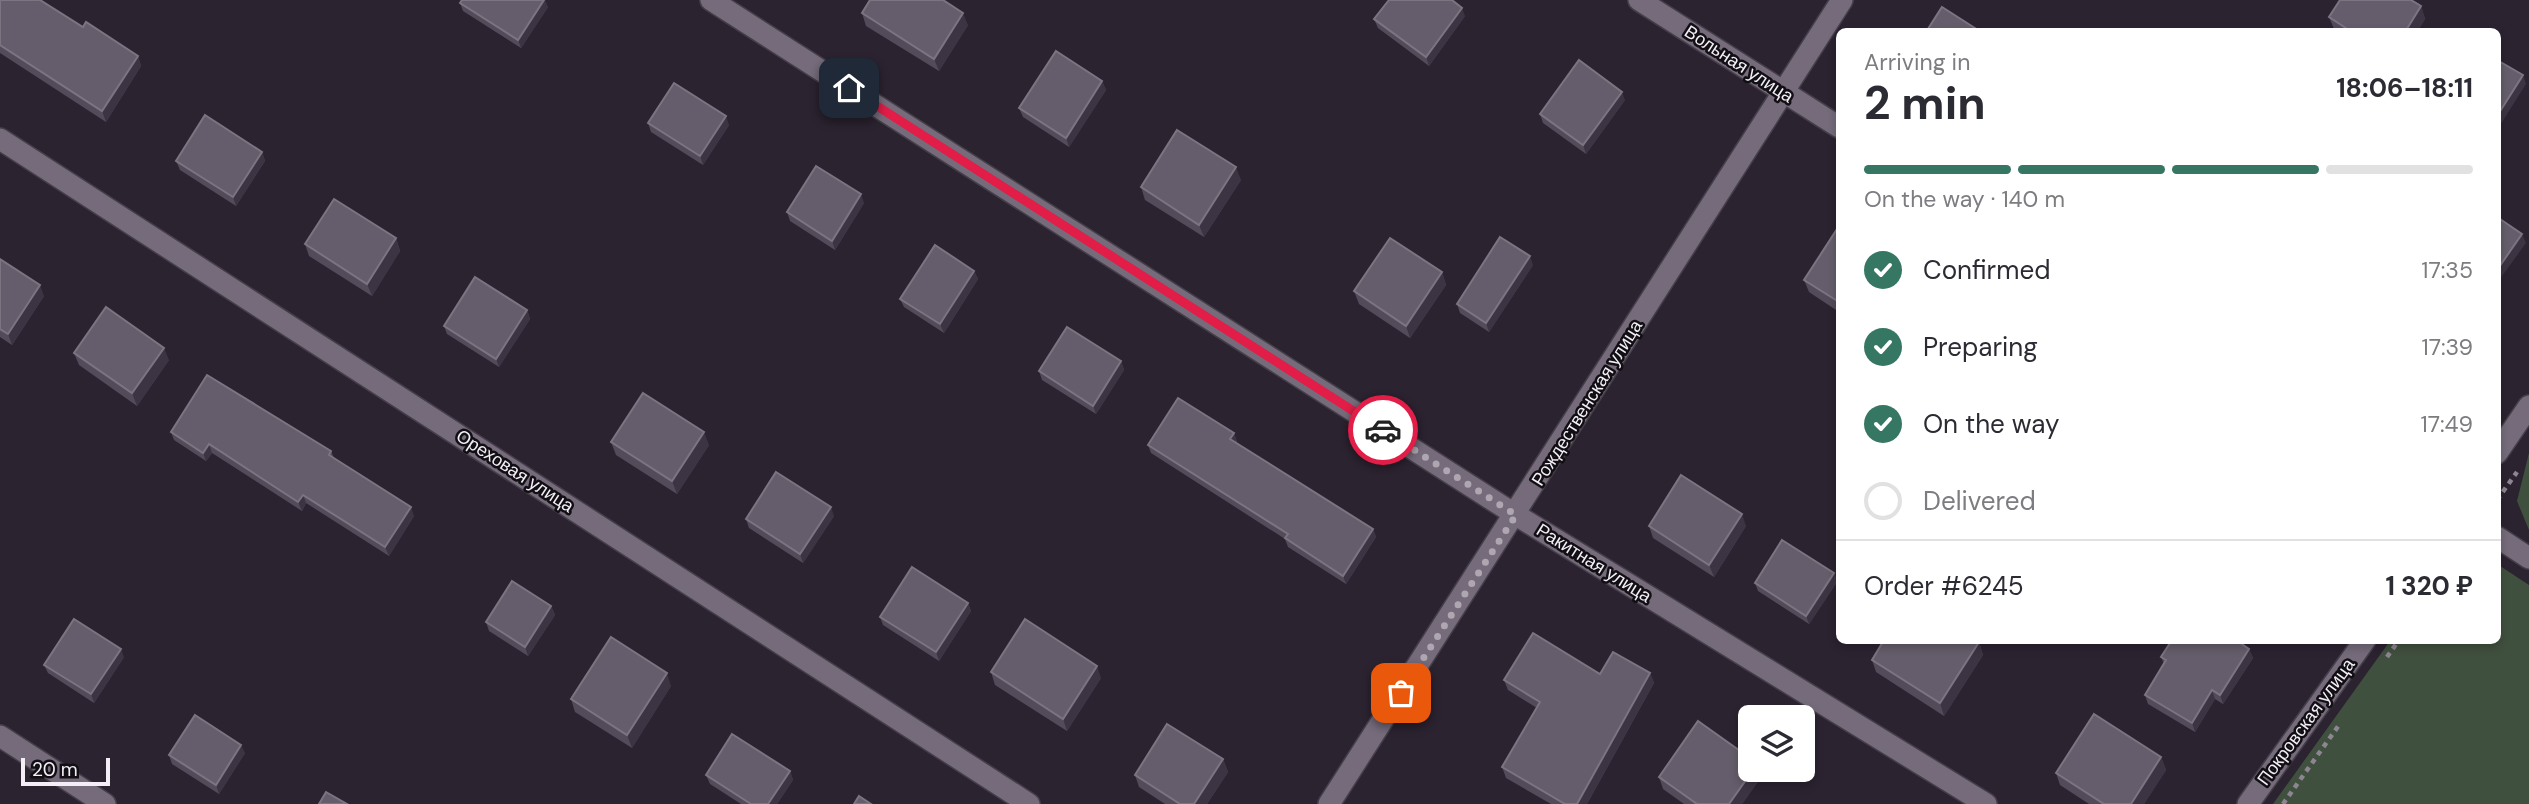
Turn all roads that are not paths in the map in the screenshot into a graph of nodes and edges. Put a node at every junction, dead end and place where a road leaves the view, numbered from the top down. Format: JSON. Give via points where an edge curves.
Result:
{"nodes":[{"id":1,"x":711,"y":0,"type":"edge"},
{"id":2,"x":1639,"y":0,"type":"edge"},
{"id":3,"x":1842,"y":0,"type":"edge"},
{"id":4,"x":1784,"y":93,"type":"junction"},
{"id":5,"x":1836,"y":125,"type":"edge"},
{"id":6,"x":0,"y":139,"type":"edge"},
{"id":7,"x":2529,"y":406,"type":"edge"},
{"id":8,"x":2501,"y":447,"type":"edge"},
{"id":9,"x":1516,"y":515,"type":"junction"},
{"id":10,"x":2501,"y":540,"type":"edge"},
{"id":11,"x":2529,"y":558,"type":"edge"},
{"id":12,"x":2362,"y":644,"type":"edge"},
{"id":13,"x":0,"y":736,"type":"edge"},
{"id":14,"x":105,"y":804,"type":"edge"},
{"id":15,"x":1029,"y":804,"type":"edge"},
{"id":16,"x":1329,"y":804,"type":"edge"},
{"id":17,"x":1986,"y":804,"type":"edge"},
{"id":18,"x":2248,"y":804,"type":"edge"}],
"edges":[{"from":1,"to":9,"type":"street","name":"Ракитная улица"},
{"from":2,"to":4,"type":"street","name":"Вольная улица"},
{"from":3,"to":4,"type":"street","name":"Рождественская улица"},
{"from":4,"to":5,"type":"street","name":"Вольная улица"},
{"from":4,"to":9,"type":"street","name":"Рождественская улица"},
{"from":6,"to":15,"type":"street","name":"Ореховая улица"},
{"from":7,"to":8,"type":"street"},
{"from":9,"to":16,"type":"street","name":"Рождественская улица"},
{"from":9,"to":17,"type":"street","name":"Ракитная улица"},
{"from":10,"to":11,"type":"street"},
{"from":12,"to":18,"type":"street","name":"Покровская улица"},
{"from":13,"to":14,"type":"street"}]}
